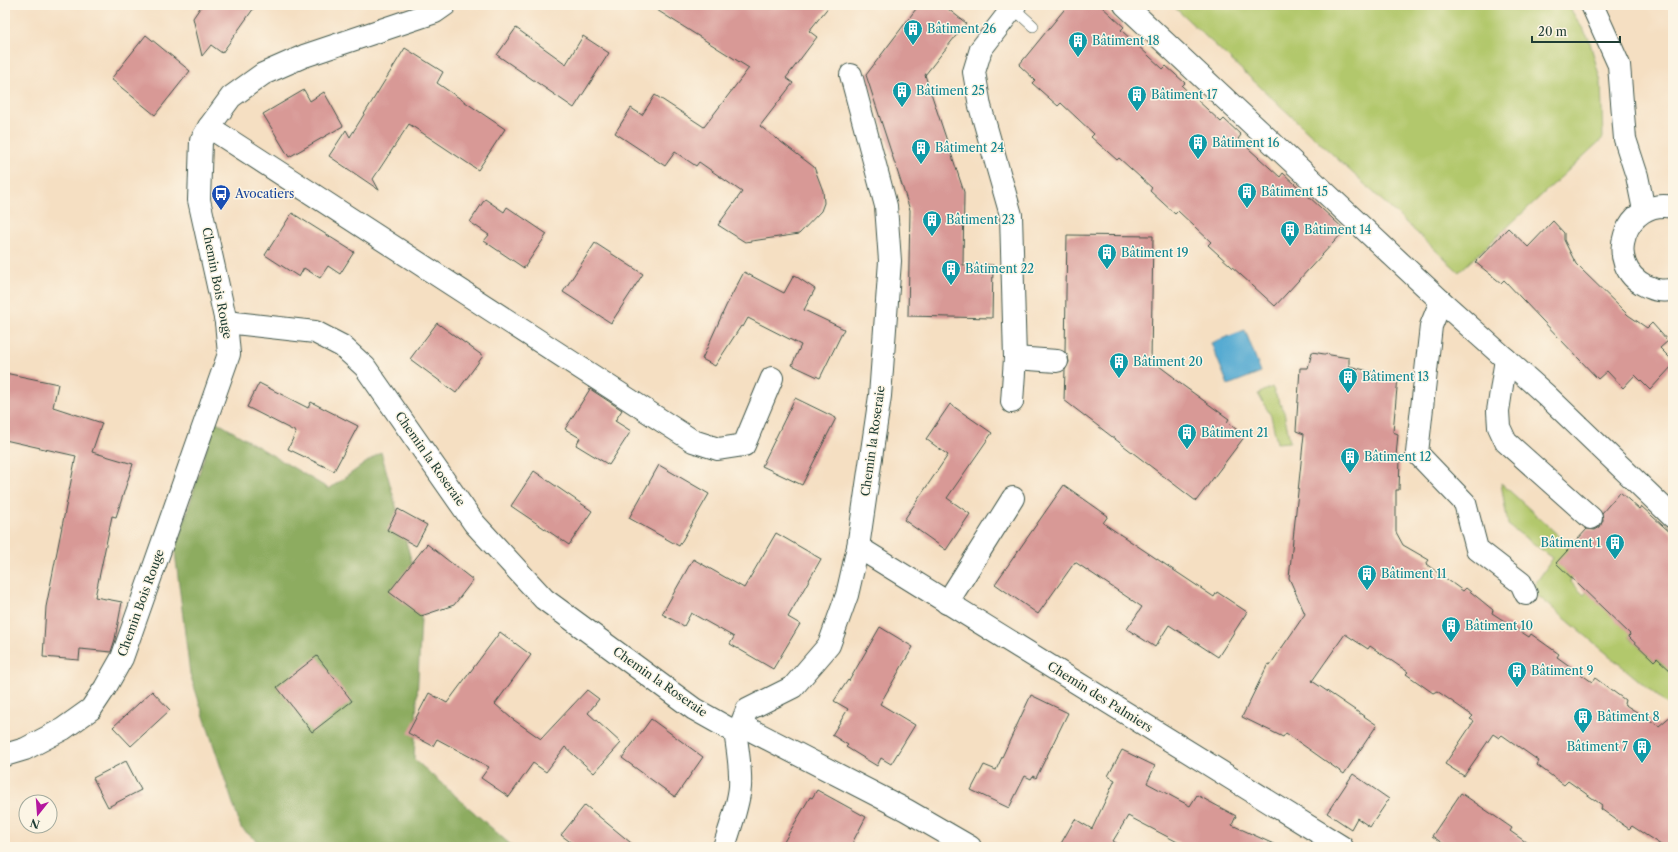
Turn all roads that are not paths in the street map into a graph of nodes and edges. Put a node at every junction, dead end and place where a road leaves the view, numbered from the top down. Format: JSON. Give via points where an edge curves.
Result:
{"nodes":[{"id":1,"x":445,"y":5,"type":"edge"},
{"id":2,"x":1124,"y":5,"type":"edge"},
{"id":3,"x":1592,"y":5,"type":"edge"},
{"id":4,"x":1013,"y":6,"type":"edge"},
{"id":5,"x":1033,"y":26,"type":"dead end"},
{"id":6,"x":851,"y":75,"type":"dead end"},
{"id":7,"x":209,"y":127,"type":"junction"},
{"id":8,"x":1673,"y":207,"type":"edge"},
{"id":9,"x":1644,"y":210,"type":"junction"},
{"id":10,"x":1673,"y":290,"type":"edge"},
{"id":11,"x":1441,"y":301,"type":"junction"},
{"id":12,"x":226,"y":322,"type":"junction"},
{"id":13,"x":1015,"y":358,"type":"junction"},
{"id":14,"x":1506,"y":359,"type":"junction"},
{"id":15,"x":1057,"y":361,"type":"dead end"},
{"id":16,"x":772,"y":378,"type":"dead end"},
{"id":17,"x":1012,"y":402,"type":"dead end"},
{"id":18,"x":1014,"y":498,"type":"dead end"},
{"id":19,"x":1673,"y":517,"type":"edge"},
{"id":20,"x":1590,"y":518,"type":"dead end"},
{"id":21,"x":858,"y":547,"type":"junction"},
{"id":22,"x":1526,"y":594,"type":"dead end"},
{"id":23,"x":948,"y":603,"type":"junction"},
{"id":24,"x":738,"y":729,"type":"junction"},
{"id":25,"x":5,"y":755,"type":"edge"},
{"id":26,"x":724,"y":847,"type":"edge"},
{"id":27,"x":970,"y":847,"type":"edge"},
{"id":28,"x":1342,"y":847,"type":"edge"}],
"edges":[{"from":1,"to":7,"type":"street","name":"Chemin Bois Rouge","via":[[435,12],[304,56],[263,74],[231,97]]},
{"from":2,"to":11,"type":"street"},
{"from":3,"to":9,"type":"street","via":[[1619,65],[1625,139],[1637,176]]},
{"from":4,"to":5,"type":"lane"},
{"from":4,"to":13,"type":"street","via":[[981,49],[974,72],[980,106],[1011,215]]},
{"from":6,"to":21,"type":"street","name":"Chemin la Roseraie","via":[[886,206],[890,262],[880,396]]},
{"from":7,"to":12,"type":"street","name":"Chemin Bois Rouge","via":[[201,141],[199,200]]},
{"from":7,"to":16,"type":"street","via":[[693,441],[718,449],[744,445]]},
{"from":8,"to":9,"type":"street","via":[[1664,205]]},
{"from":9,"to":10,"type":"street","via":[[1629,224],[1624,237],[1622,244],[1625,265],[1638,282],[1656,290]]},
{"from":11,"to":14,"type":"street"},
{"from":11,"to":22,"type":"street","via":[[1431,326],[1417,453],[1465,503],[1477,549],[1521,583]]},
{"from":12,"to":24,"type":"street","name":"Chemin la Roseraie","via":[[315,332],[342,346],[365,367],[474,523],[544,599],[694,709]]},
{"from":12,"to":25,"type":"street","name":"Chemin Bois Rouge","via":[[229,354],[122,658],[91,709],[63,729],[25,749]]},
{"from":13,"to":15,"type":"street"},
{"from":13,"to":17,"type":"street"},
{"from":14,"to":19,"type":"street"},
{"from":14,"to":20,"type":"street","via":[[1498,411],[1499,428],[1506,442]]},
{"from":18,"to":23,"type":"street"},
{"from":21,"to":23,"type":"street","name":"Chemin des Palmiers"},
{"from":21,"to":24,"type":"street","name":"Chemin la Roseraie","via":[[847,595],[829,645],[794,687],[746,710]]},
{"from":23,"to":28,"type":"street","name":"Chemin des Palmiers"},
{"from":24,"to":26,"type":"street","via":[[740,788]]},
{"from":24,"to":27,"type":"street","via":[[906,810]]}]}
